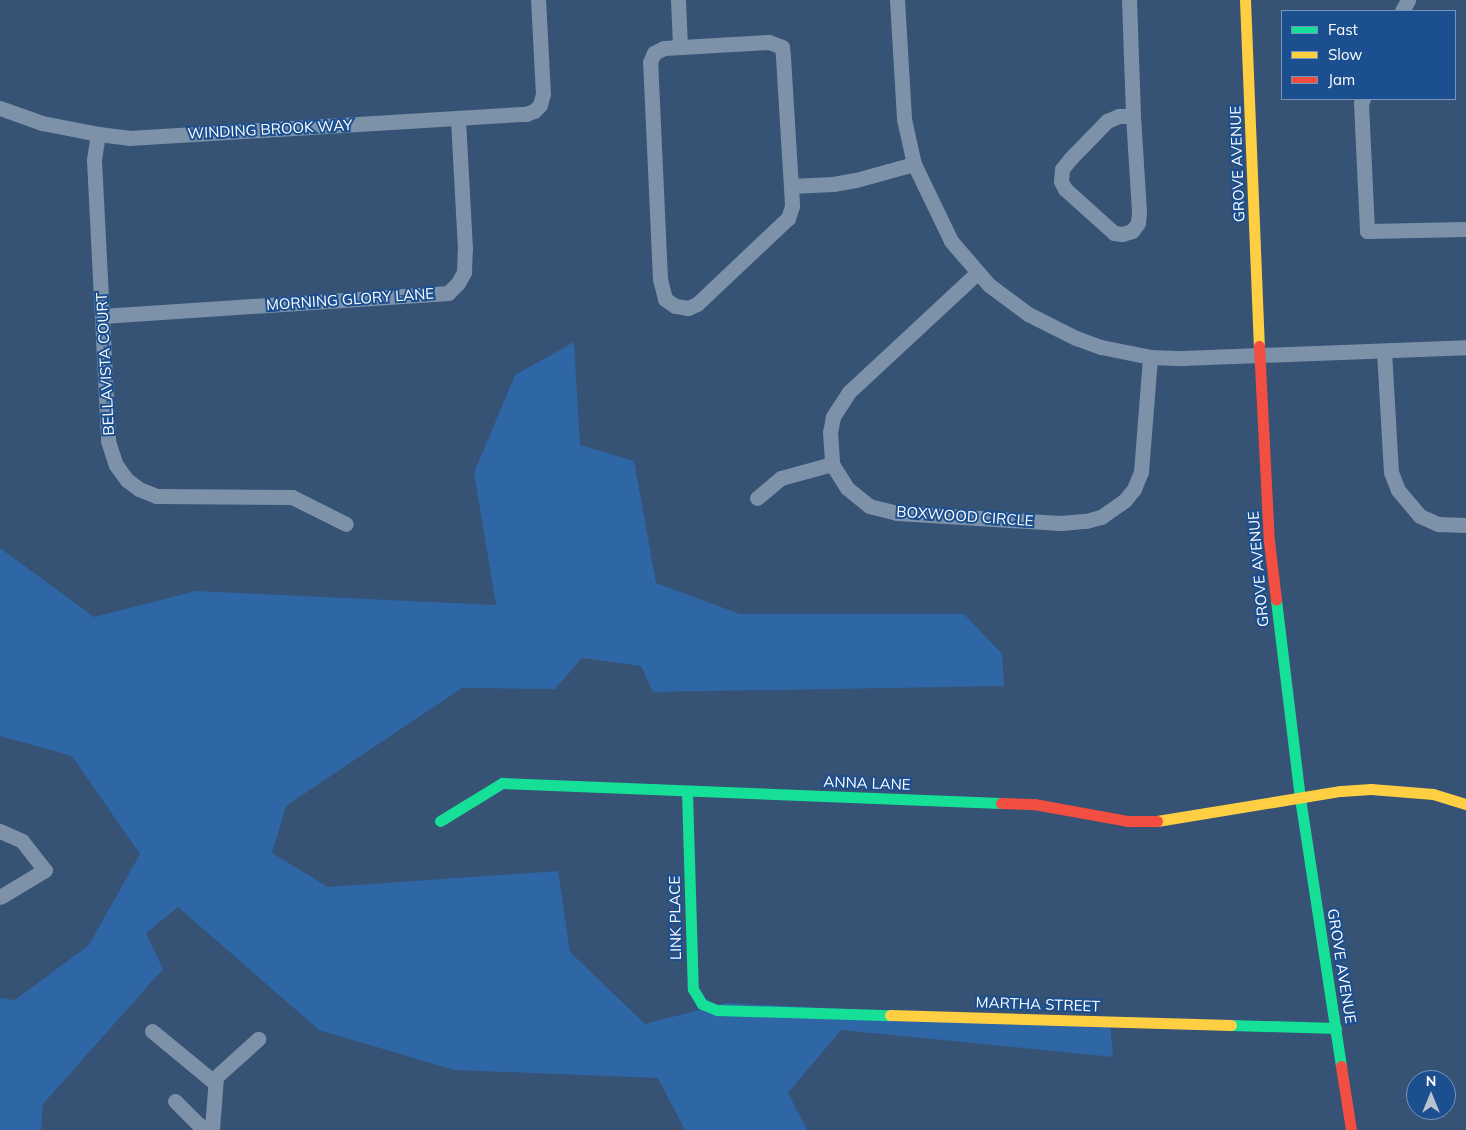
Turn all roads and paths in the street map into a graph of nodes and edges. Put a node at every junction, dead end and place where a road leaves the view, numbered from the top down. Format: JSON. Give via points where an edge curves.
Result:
{"nodes":[{"id":1,"x":538,"y":0,"type":"edge"},
{"id":2,"x":678,"y":0,"type":"edge"},
{"id":3,"x":897,"y":0,"type":"edge"},
{"id":4,"x":1129,"y":0,"type":"edge"},
{"id":5,"x":1246,"y":0,"type":"edge"},
{"id":6,"x":680,"y":46,"type":"junction"},
{"id":7,"x":1362,"y":100,"type":"edge"},
{"id":8,"x":0,"y":108,"type":"edge"},
{"id":9,"x":1133,"y":116,"type":"junction"},
{"id":10,"x":458,"y":120,"type":"junction"},
{"id":11,"x":98,"y":134,"type":"junction"},
{"id":12,"x":914,"y":164,"type":"junction"},
{"id":13,"x":791,"y":186,"type":"junction"},
{"id":14,"x":1466,"y":229,"type":"edge"},
{"id":15,"x":977,"y":273,"type":"junction"},
{"id":16,"x":102,"y":316,"type":"junction"},
{"id":17,"x":1466,"y":347,"type":"edge"},
{"id":18,"x":1384,"y":351,"type":"junction"},
{"id":19,"x":1259,"y":354,"type":"junction"},
{"id":20,"x":1150,"y":357,"type":"junction"},
{"id":21,"x":832,"y":464,"type":"junction"},
{"id":22,"x":757,"y":498,"type":"dead end"},
{"id":23,"x":346,"y":524,"type":"dead end"},
{"id":24,"x":1466,"y":524,"type":"edge"},
{"id":25,"x":687,"y":792,"type":"junction"},
{"id":26,"x":1300,"y":798,"type":"junction"},
{"id":27,"x":1466,"y":804,"type":"edge"},
{"id":28,"x":440,"y":821,"type":"dead end"},
{"id":29,"x":0,"y":831,"type":"edge"},
{"id":30,"x":0,"y":897,"type":"edge"},
{"id":31,"x":738,"y":1010,"type":"joint"},
{"id":32,"x":1336,"y":1028,"type":"junction"},
{"id":33,"x":152,"y":1031,"type":"dead end"},
{"id":34,"x":258,"y":1039,"type":"dead end"},
{"id":35,"x":215,"y":1083,"type":"junction"},
{"id":36,"x":175,"y":1102,"type":"dead end"},
{"id":37,"x":212,"y":1130,"type":"edge"},
{"id":38,"x":1351,"y":1130,"type":"edge"}],
"edges":[{"from":1,"to":10,"type":"street","name":"WINDING BROOK WAY","via":[[543,82],[540,105],[526,114]]},
{"from":2,"to":6,"type":"street"},
{"from":3,"to":12,"type":"street","via":[[904,119]]},
{"from":4,"to":9,"type":"street"},
{"from":5,"to":19,"type":"street","name":"GROVE AVENUE"},
{"from":6,"to":13,"type":"street","via":[[769,42],[782,48]]},
{"from":6,"to":13,"type":"street","via":[[654,53],[649,70],[660,279],[665,299],[675,306],[688,308],[697,304],[788,218],[792,206]]},
{"from":7,"to":14,"type":"street","via":[[1367,231]]},
{"from":8,"to":11,"type":"street","name":"WINDING BROOK WAY","via":[[42,123]]},
{"from":9,"to":9,"type":"street","via":[[1138,223],[1132,231],[1114,233],[1065,189],[1060,181],[1062,168],[1107,122],[1119,116]]},
{"from":10,"to":11,"type":"street","name":"WINDING BROOK WAY","via":[[129,138]]},
{"from":10,"to":16,"type":"street","name":"MORNING GLORY LANE","via":[[466,249],[464,272],[448,293]]},
{"from":11,"to":16,"type":"street","name":"BELLAVISTA COURT","via":[[94,160]]},
{"from":12,"to":13,"type":"street","via":[[856,180]]},
{"from":12,"to":15,"type":"street","via":[[951,241]]},
{"from":15,"to":20,"type":"street","via":[[1009,301],[1051,328],[1101,347]]},
{"from":15,"to":21,"type":"street","name":"BOXWOOD CIRCLE","via":[[849,392],[834,417],[830,432]]},
{"from":16,"to":23,"type":"street","name":"BELLAVISTA COURT","via":[[108,442],[116,465],[127,480],[156,496],[292,497]]},
{"from":17,"to":18,"type":"street"},
{"from":18,"to":19,"type":"street"},
{"from":18,"to":24,"type":"street","via":[[1389,459],[1398,490],[1420,516],[1438,524]]},
{"from":19,"to":20,"type":"street"},
{"from":19,"to":26,"type":"street","name":"GROVE AVENUE","via":[[1269,541]]},
{"from":20,"to":21,"type":"street","name":"BOXWOOD CIRCLE","via":[[1141,472],[1126,500],[1101,517],[1061,523],[897,513],[869,506],[857,498]]},
{"from":21,"to":22,"type":"street","via":[[781,478]]},
{"from":25,"to":26,"type":"street","name":"ANNA LANE","via":[[1034,804],[1128,821],[1163,821]]},
{"from":25,"to":28,"type":"street","name":"ANNA LANE","via":[[502,783]]},
{"from":25,"to":31,"type":"street","name":"LINK PLACE","via":[[693,988],[702,1004],[717,1010]]},
{"from":26,"to":27,"type":"street","name":"ANNA LANE","via":[[1371,789],[1433,794]]},
{"from":26,"to":32,"type":"street","name":"GROVE AVENUE"},
{"from":29,"to":30,"type":"street","via":[[22,841],[45,870]]},
{"from":31,"to":32,"type":"street","name":"MARTHA STREET"},
{"from":32,"to":38,"type":"street","name":"GROVE AVENUE"},
{"from":33,"to":35,"type":"street"},
{"from":34,"to":35,"type":"street","via":[[216,1077]]},
{"from":35,"to":37,"type":"street"},
{"from":36,"to":37,"type":"street","via":[[199,1125]]}]}
